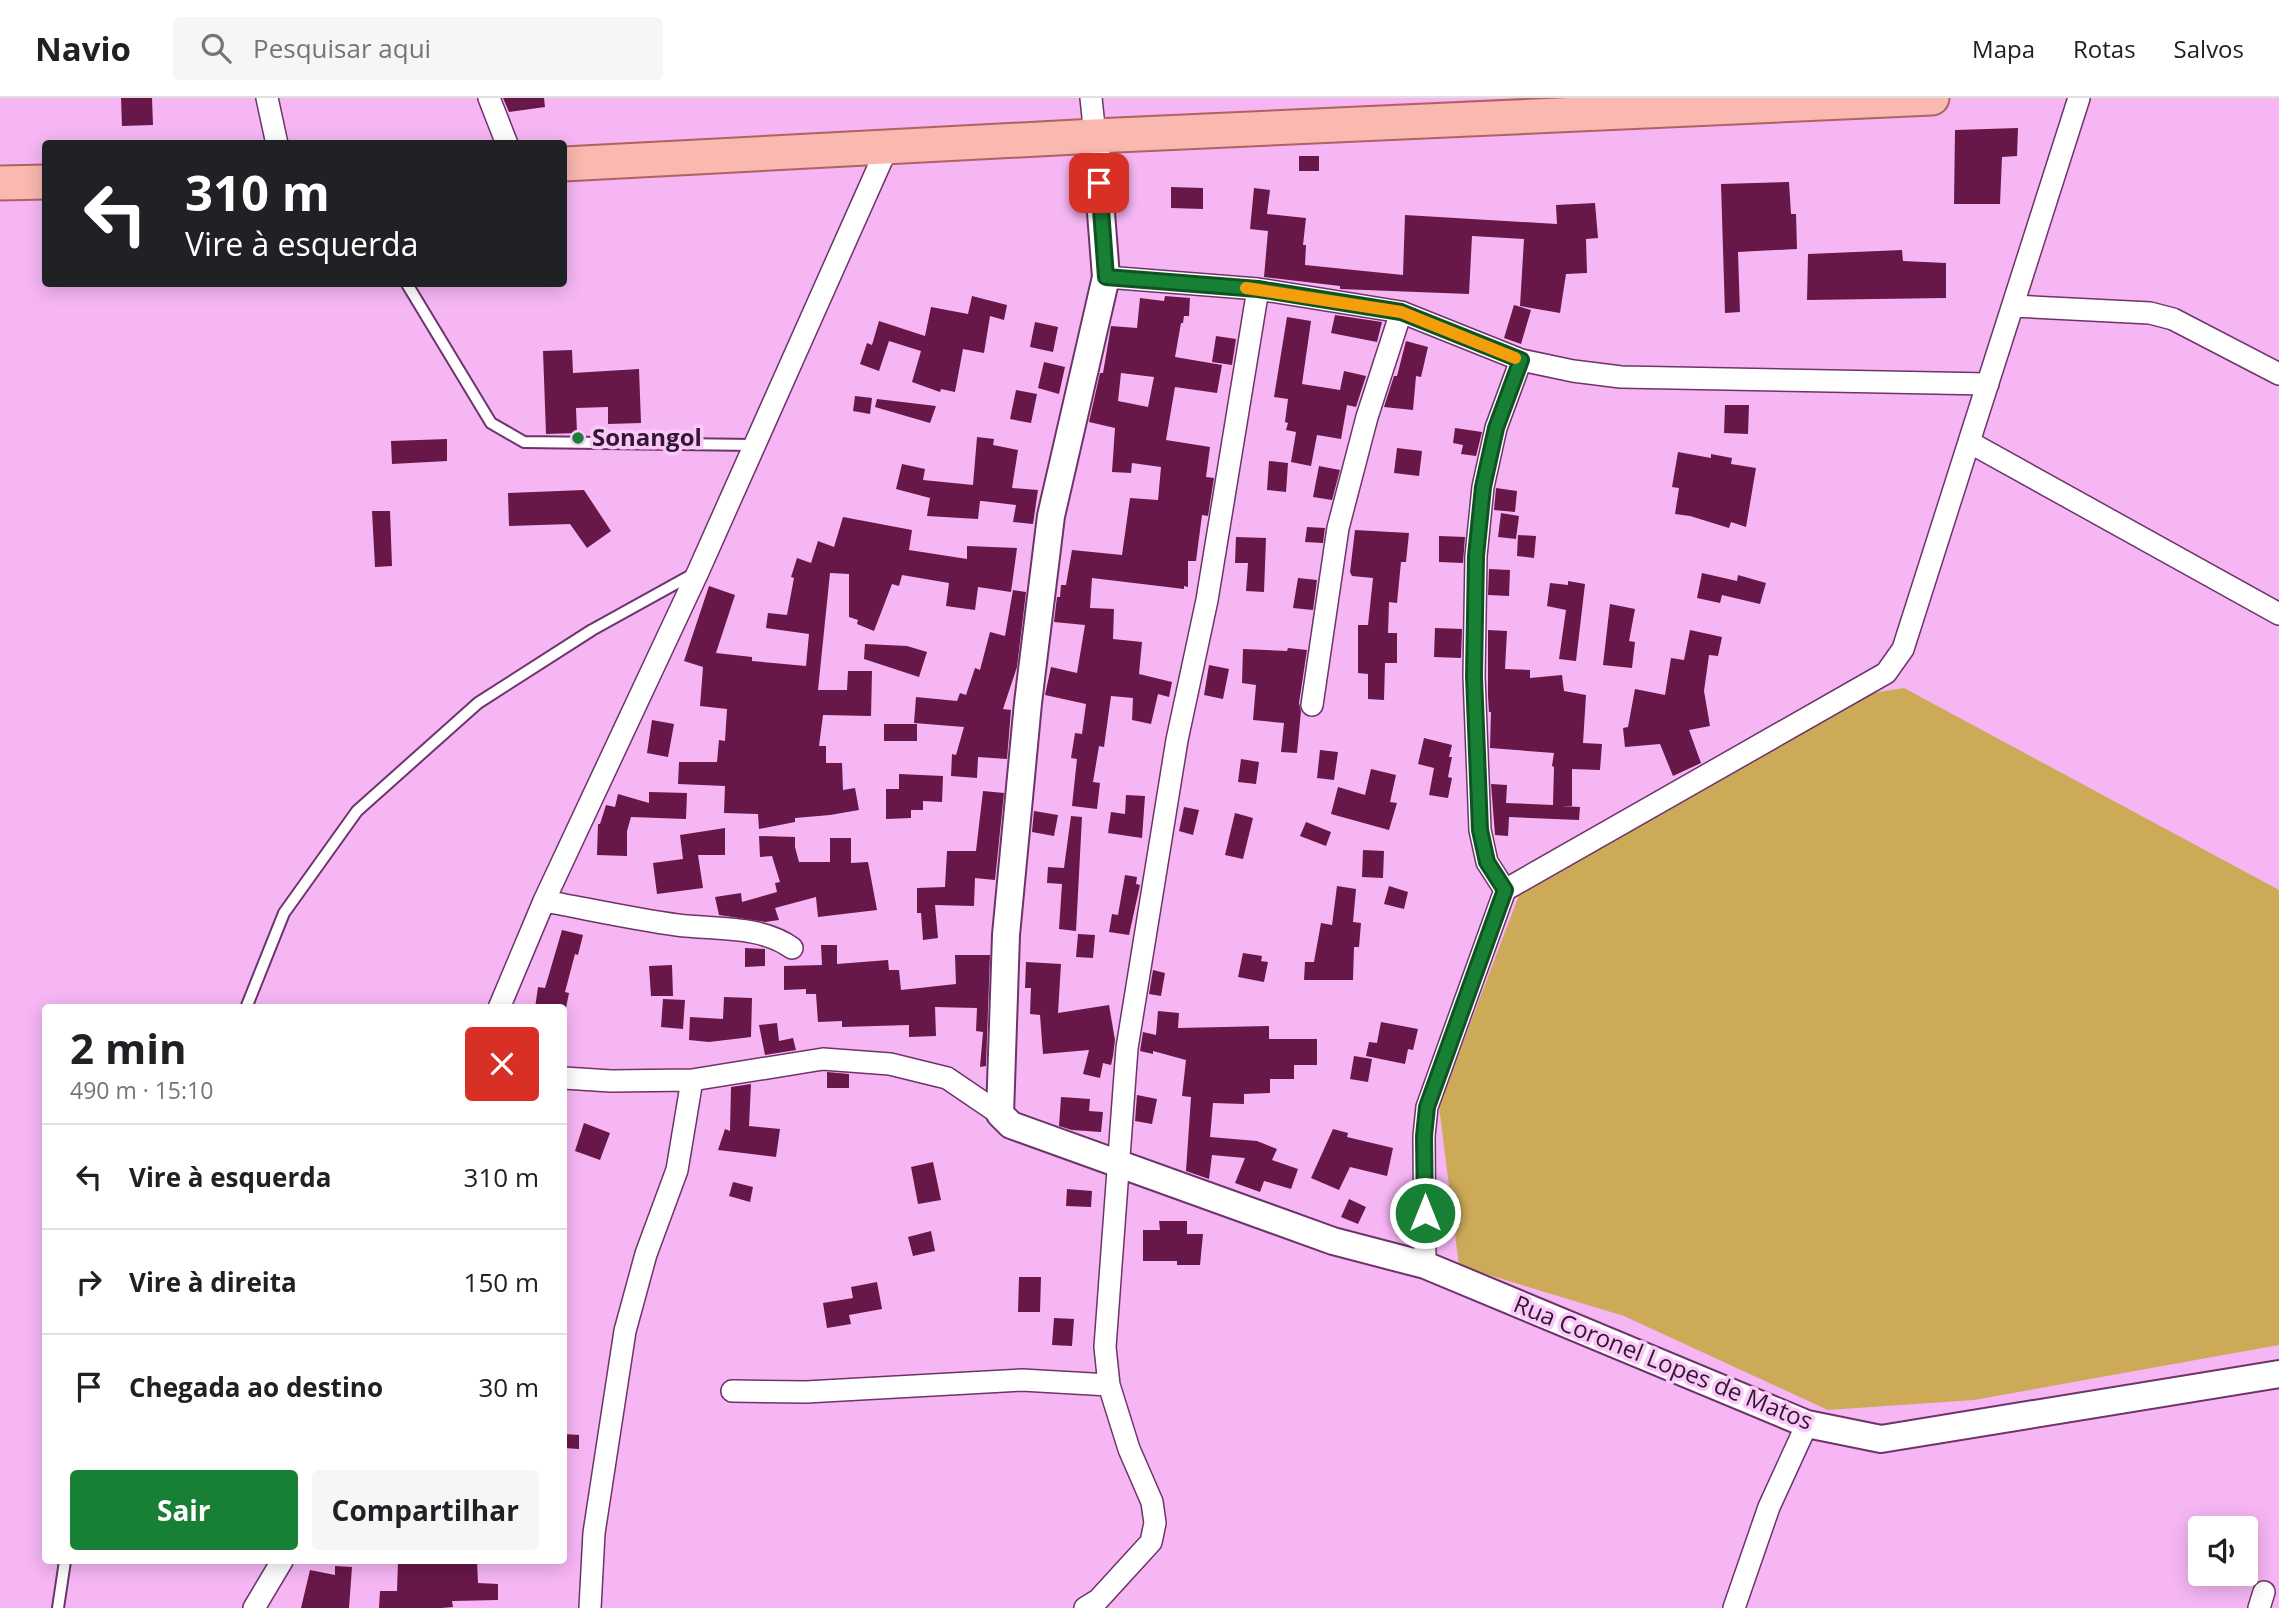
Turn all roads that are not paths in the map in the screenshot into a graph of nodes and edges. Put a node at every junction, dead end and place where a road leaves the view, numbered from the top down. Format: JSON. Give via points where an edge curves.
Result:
{"nodes":[{"id":1,"x":267,"y":98,"type":"edge"},
{"id":2,"x":489,"y":98,"type":"edge"},
{"id":3,"x":1091,"y":98,"type":"edge"},
{"id":4,"x":1932,"y":98,"type":"edge"},
{"id":5,"x":2079,"y":98,"type":"edge"},
{"id":6,"x":1863,"y":99,"type":"edge"},
{"id":7,"x":1095,"y":136,"type":"junction"},
{"id":8,"x":276,"y":140,"type":"edge"},
{"id":9,"x":505,"y":140,"type":"edge"},
{"id":10,"x":887,"y":148,"type":"junction"},
{"id":11,"x":567,"y":164,"type":"edge"},
{"id":12,"x":42,"y":182,"type":"edge"},
{"id":13,"x":0,"y":183,"type":"edge"},
{"id":14,"x":1106,"y":277,"type":"junction"},
{"id":15,"x":409,"y":287,"type":"edge"},
{"id":16,"x":1258,"y":289,"type":"junction"},
{"id":17,"x":2014,"y":306,"type":"junction"},
{"id":18,"x":1401,"y":312,"type":"junction"},
{"id":19,"x":1521,"y":360,"type":"junction"},
{"id":20,"x":2279,"y":374,"type":"edge"},
{"id":21,"x":1988,"y":384,"type":"junction"},
{"id":22,"x":1969,"y":442,"type":"junction"},
{"id":23,"x":754,"y":445,"type":"junction"},
{"id":24,"x":698,"y":572,"type":"junction"},
{"id":25,"x":2279,"y":614,"type":"edge"},
{"id":26,"x":1312,"y":705,"type":"dead end"},
{"id":27,"x":1505,"y":890,"type":"junction"},
{"id":28,"x":544,"y":901,"type":"junction"},
{"id":29,"x":792,"y":948,"type":"dead end"},
{"id":30,"x":248,"y":1004,"type":"edge"},
{"id":31,"x":501,"y":1004,"type":"edge"},
{"id":32,"x":567,"y":1078,"type":"edge"},
{"id":33,"x":692,"y":1080,"type":"junction"},
{"id":34,"x":1000,"y":1114,"type":"junction"},
{"id":35,"x":1119,"y":1166,"type":"junction"},
{"id":36,"x":1425,"y":1265,"type":"junction"},
{"id":37,"x":2279,"y":1374,"type":"edge"},
{"id":38,"x":1109,"y":1385,"type":"junction"},
{"id":39,"x":732,"y":1391,"type":"dead end"},
{"id":40,"x":1807,"y":1424,"type":"junction"},
{"id":41,"x":65,"y":1564,"type":"edge"},
{"id":42,"x":280,"y":1564,"type":"edge"},
{"id":43,"x":58,"y":1608,"type":"edge"},
{"id":44,"x":254,"y":1608,"type":"edge"},
{"id":45,"x":590,"y":1608,"type":"edge"},
{"id":46,"x":1085,"y":1608,"type":"edge"},
{"id":47,"x":1734,"y":1608,"type":"edge"}],
"edges":[{"from":1,"to":8,"type":"street"},
{"from":2,"to":9,"type":"street"},
{"from":3,"to":7,"type":"street"},
{"from":4,"to":6,"type":"main road"},
{"from":5,"to":17,"type":"street"},
{"from":6,"to":7,"type":"main road"},
{"from":7,"to":10,"type":"main road"},
{"from":7,"to":14,"type":"street"},
{"from":10,"to":11,"type":"main road"},
{"from":10,"to":23,"type":"street"},
{"from":12,"to":13,"type":"main road"},
{"from":14,"to":16,"type":"street"},
{"from":14,"to":34,"type":"street","via":[[1051,516],[1006,935]]},
{"from":15,"to":23,"type":"lane","via":[[491,423],[524,442]]},
{"from":16,"to":18,"type":"street"},
{"from":16,"to":35,"type":"street","via":[[1207,600],[1142,943],[1127,1048]]},
{"from":17,"to":20,"type":"street","via":[[2150,313],[2173,319]]},
{"from":17,"to":21,"type":"street"},
{"from":18,"to":19,"type":"street"},
{"from":18,"to":26,"type":"street","via":[[1338,528]]},
{"from":19,"to":21,"type":"street","via":[[1620,377]]},
{"from":19,"to":27,"type":"street","via":[[1496,428],[1485,475],[1476,556],[1474,676],[1480,830],[1487,862]]},
{"from":21,"to":22,"type":"street"},
{"from":22,"to":25,"type":"street"},
{"from":22,"to":27,"type":"street","via":[[1903,649],[1886,673]]},
{"from":23,"to":24,"type":"street"},
{"from":24,"to":28,"type":"street"},
{"from":24,"to":30,"type":"lane","via":[[592,630],[478,703],[357,811],[284,913]]},
{"from":27,"to":36,"type":"street","via":[[1427,1107]]},
{"from":28,"to":29,"type":"street","via":[[677,925],[761,932]]},
{"from":28,"to":31,"type":"street"},
{"from":32,"to":33,"type":"street"},
{"from":33,"to":34,"type":"street","via":[[823,1059],[890,1064],[947,1079]]},
{"from":33,"to":45,"type":"street","via":[[677,1170],[646,1254],[625,1331],[594,1532]]},
{"from":34,"to":35,"type":"street","name":"Rua Coronel Lopes de Matos","via":[[1011,1125]]},
{"from":35,"to":36,"type":"street","name":"Rua Coronel Lopes de Matos","via":[[1333,1241]]},
{"from":35,"to":38,"type":"street","via":[[1105,1347]]},
{"from":36,"to":40,"type":"street","name":"Rua Coronel Lopes de Matos"},
{"from":37,"to":40,"type":"street","name":"Rua Coronel Lopes de Matos","via":[[1881,1439]]},
{"from":38,"to":39,"type":"street","via":[[1022,1380],[807,1392]]},
{"from":38,"to":46,"type":"street","via":[[1156,1523],[1152,1542]]},
{"from":40,"to":47,"type":"street","via":[[1769,1507]]},
{"from":41,"to":43,"type":"lane"},
{"from":42,"to":44,"type":"street"}]}
